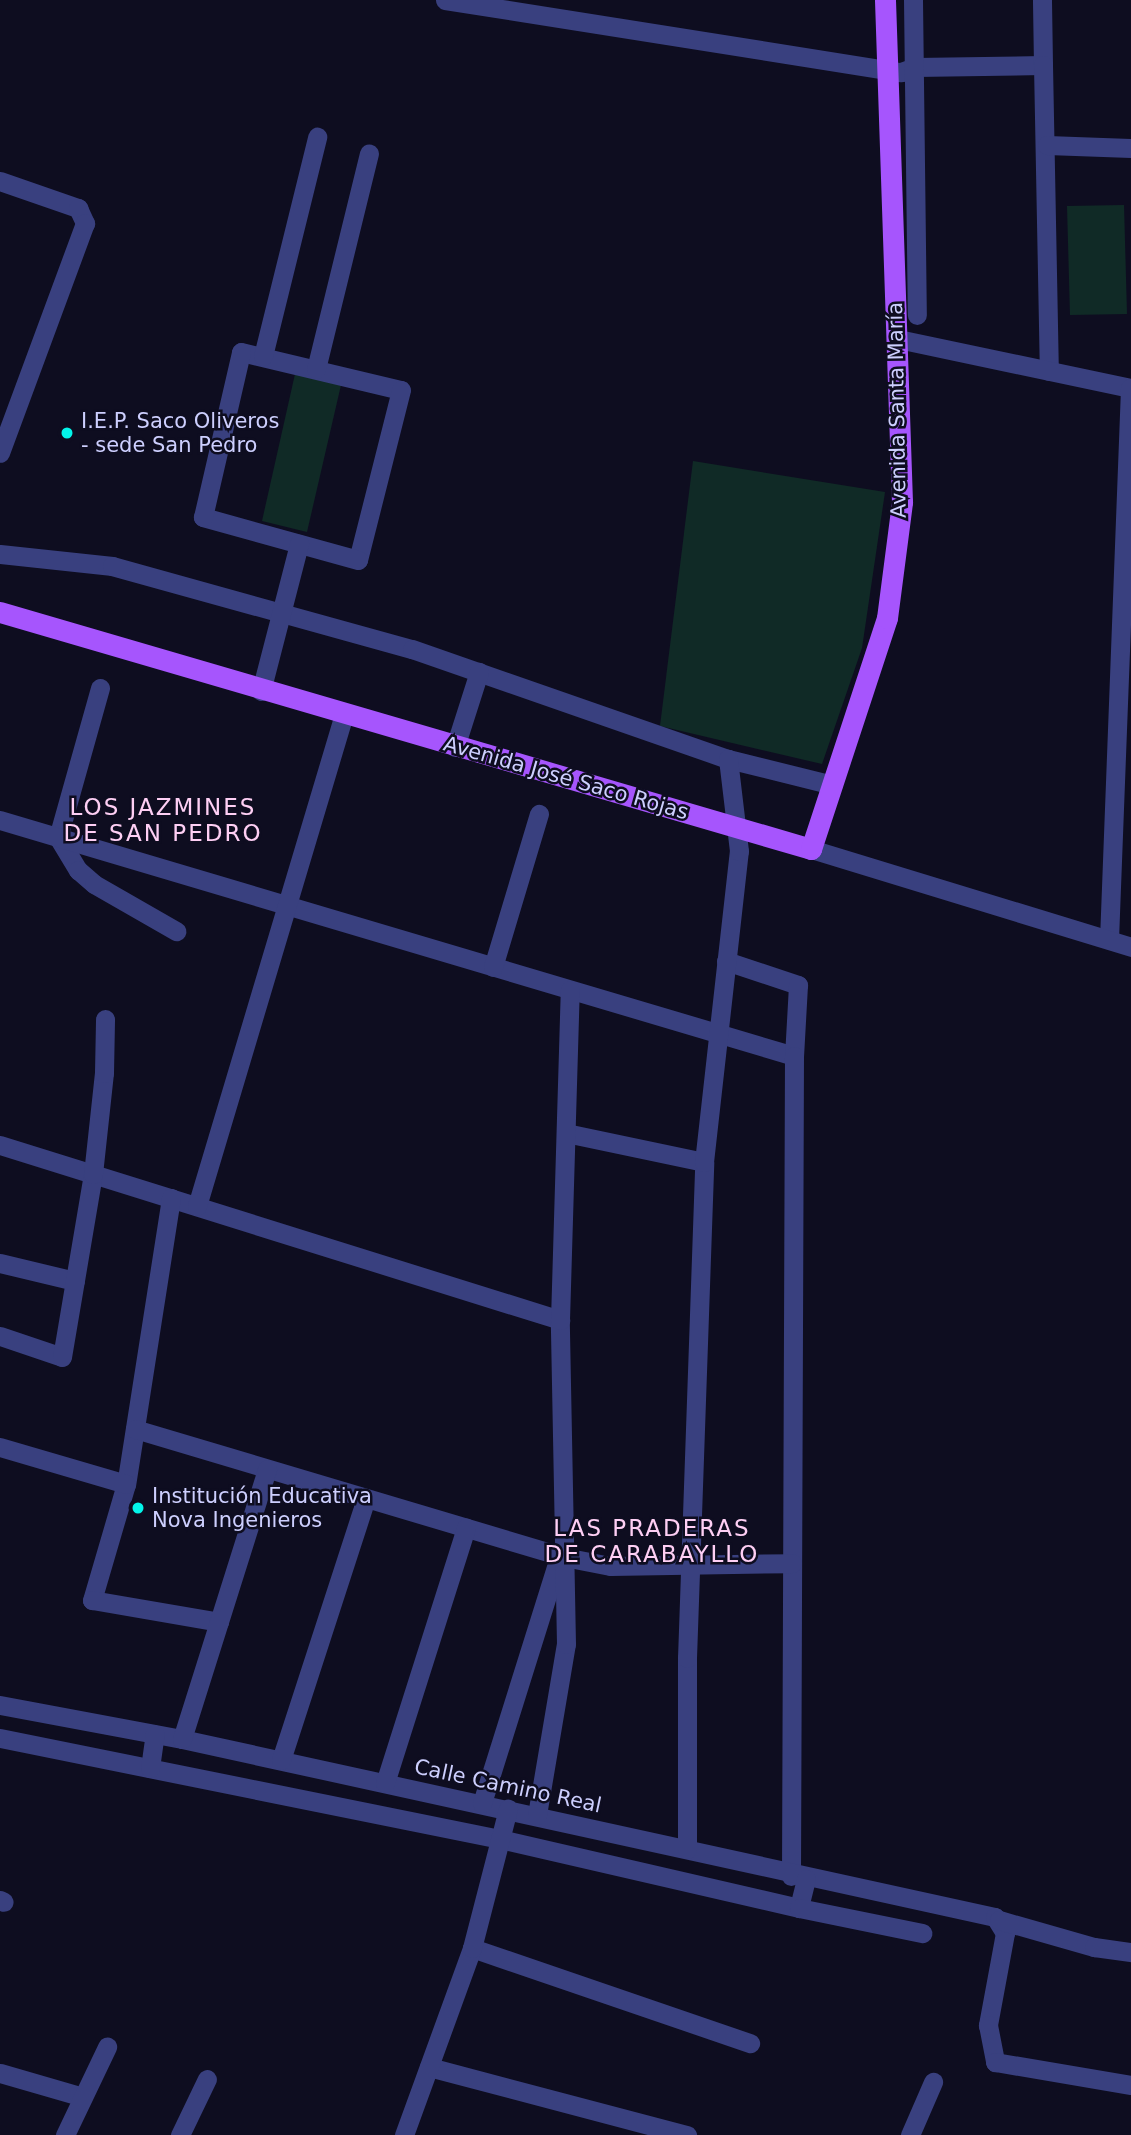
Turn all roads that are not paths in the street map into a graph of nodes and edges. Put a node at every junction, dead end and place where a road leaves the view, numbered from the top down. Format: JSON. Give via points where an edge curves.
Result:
{"nodes":[{"id":1,"x":445,"y":0,"type":"edge"},
{"id":2,"x":1042,"y":0,"type":"edge"},
{"id":3,"x":886,"y":3,"type":"edge"},
{"id":4,"x":913,"y":3,"type":"edge"},
{"id":5,"x":1044,"y":65,"type":"junction"},
{"id":6,"x":915,"y":67,"type":"junction"},
{"id":7,"x":889,"y":71,"type":"junction"},
{"id":8,"x":317,"y":137,"type":"dead end"},
{"id":9,"x":1047,"y":145,"type":"junction"},
{"id":10,"x":1131,"y":148,"type":"edge"},
{"id":11,"x":369,"y":153,"type":"dead end"},
{"id":12,"x":0,"y":181,"type":"edge"},
{"id":13,"x":917,"y":315,"type":"dead end"},
{"id":14,"x":898,"y":339,"type":"junction"},
{"id":15,"x":263,"y":356,"type":"junction"},
{"id":16,"x":316,"y":369,"type":"junction"},
{"id":17,"x":1049,"y":371,"type":"junction"},
{"id":18,"x":4,"y":423,"type":"edge"},
{"id":19,"x":0,"y":453,"type":"edge"},
{"id":20,"x":1128,"y":543,"type":"edge"},
{"id":21,"x":299,"y":544,"type":"junction"},
{"id":22,"x":0,"y":554,"type":"edge"},
{"id":23,"x":0,"y":612,"type":"edge"},
{"id":24,"x":281,"y":614,"type":"junction"},
{"id":25,"x":480,"y":672,"type":"junction"},
{"id":26,"x":100,"y":688,"type":"dead end"},
{"id":27,"x":261,"y":691,"type":"junction"},
{"id":28,"x":344,"y":714,"type":"junction"},
{"id":29,"x":455,"y":747,"type":"junction"},
{"id":30,"x":728,"y":759,"type":"junction"},
{"id":31,"x":833,"y":785,"type":"junction"},
{"id":32,"x":539,"y":814,"type":"dead end"},
{"id":33,"x":0,"y":820,"type":"edge"},
{"id":34,"x":735,"y":827,"type":"junction"},
{"id":35,"x":58,"y":837,"type":"junction"},
{"id":36,"x":811,"y":849,"type":"junction"},
{"id":37,"x":288,"y":906,"type":"junction"},
{"id":38,"x":176,"y":931,"type":"dead end"},
{"id":39,"x":1109,"y":940,"type":"junction"},
{"id":40,"x":1131,"y":947,"type":"edge"},
{"id":41,"x":726,"y":961,"type":"junction"},
{"id":42,"x":493,"y":967,"type":"junction"},
{"id":43,"x":570,"y":990,"type":"junction"},
{"id":44,"x":104,"y":1019,"type":"dead end"},
{"id":45,"x":718,"y":1034,"type":"junction"},
{"id":46,"x":794,"y":1056,"type":"junction"},
{"id":47,"x":566,"y":1133,"type":"junction"},
{"id":48,"x":0,"y":1146,"type":"edge"},
{"id":49,"x":704,"y":1162,"type":"junction"},
{"id":50,"x":93,"y":1174,"type":"junction"},
{"id":51,"x":171,"y":1198,"type":"junction"},
{"id":52,"x":197,"y":1206,"type":"junction"},
{"id":53,"x":0,"y":1263,"type":"edge"},
{"id":54,"x":75,"y":1281,"type":"junction"},
{"id":55,"x":560,"y":1320,"type":"junction"},
{"id":56,"x":0,"y":1336,"type":"edge"},
{"id":57,"x":135,"y":1429,"type":"junction"},
{"id":58,"x":0,"y":1447,"type":"edge"},
{"id":59,"x":267,"y":1469,"type":"junction"},
{"id":60,"x":126,"y":1484,"type":"junction"},
{"id":61,"x":366,"y":1499,"type":"junction"},
{"id":62,"x":466,"y":1528,"type":"junction"},
{"id":63,"x":562,"y":1557,"type":"junction"},
{"id":64,"x":792,"y":1563,"type":"junction"},
{"id":65,"x":690,"y":1568,"type":"junction"},
{"id":66,"x":219,"y":1622,"type":"junction"},
{"id":67,"x":4,"y":1706,"type":"edge"},
{"id":68,"x":155,"y":1734,"type":"junction"},
{"id":69,"x":0,"y":1737,"type":"edge"},
{"id":70,"x":182,"y":1739,"type":"junction"},
{"id":71,"x":281,"y":1760,"type":"junction"},
{"id":72,"x":150,"y":1768,"type":"junction"},
{"id":73,"x":354,"y":1776,"type":"junction"},
{"id":74,"x":385,"y":1783,"type":"junction"},
{"id":75,"x":482,"y":1803,"type":"junction"},
{"id":76,"x":346,"y":1808,"type":"junction"},
{"id":77,"x":508,"y":1809,"type":"junction"},
{"id":78,"x":537,"y":1815,"type":"junction"},
{"id":79,"x":500,"y":1839,"type":"junction"},
{"id":80,"x":687,"y":1849,"type":"junction"},
{"id":81,"x":799,"y":1877,"type":"junction"},
{"id":82,"x":799,"y":1908,"type":"junction"},
{"id":83,"x":1001,"y":1922,"type":"junction"},
{"id":84,"x":922,"y":1933,"type":"dead end"},
{"id":85,"x":472,"y":1948,"type":"junction"},
{"id":86,"x":1131,"y":1952,"type":"edge"},
{"id":87,"x":750,"y":2043,"type":"dead end"},
{"id":88,"x":107,"y":2047,"type":"dead end"},
{"id":89,"x":429,"y":2067,"type":"junction"},
{"id":90,"x":0,"y":2073,"type":"edge"},
{"id":91,"x":207,"y":2079,"type":"dead end"},
{"id":92,"x":933,"y":2082,"type":"dead end"},
{"id":93,"x":1131,"y":2085,"type":"edge"},
{"id":94,"x":83,"y":2097,"type":"junction"},
{"id":95,"x":65,"y":2135,"type":"edge"},
{"id":96,"x":180,"y":2135,"type":"edge"},
{"id":97,"x":404,"y":2135,"type":"edge"},
{"id":98,"x":687,"y":2135,"type":"edge"},
{"id":99,"x":910,"y":2135,"type":"edge"}],
"edges":[{"from":1,"to":7,"type":"street"},
{"from":2,"to":5,"type":"street"},
{"from":3,"to":4,"type":"street"},
{"from":3,"to":7,"type":"main road","name":"Avenida Santa María"},
{"from":4,"to":6,"type":"street"},
{"from":5,"to":6,"type":"street"},
{"from":5,"to":9,"type":"street"},
{"from":6,"to":7,"type":"street"},
{"from":6,"to":13,"type":"street"},
{"from":7,"to":14,"type":"main road","name":"Avenida Santa María"},
{"from":8,"to":15,"type":"street"},
{"from":9,"to":10,"type":"street"},
{"from":9,"to":17,"type":"street"},
{"from":11,"to":16,"type":"street"},
{"from":12,"to":18,"type":"street","via":[[78,208],[85,223]]},
{"from":14,"to":17,"type":"street"},
{"from":14,"to":31,"type":"main road","name":"Avenida Santa María","via":[[902,502],[887,618]]},
{"from":15,"to":16,"type":"street"},
{"from":15,"to":21,"type":"street","via":[[241,352],[203,517]]},
{"from":16,"to":21,"type":"street","via":[[401,390],[358,560]]},
{"from":17,"to":20,"type":"street","via":[[1130,388]]},
{"from":18,"to":19,"type":"street"},
{"from":20,"to":39,"type":"street"},
{"from":21,"to":24,"type":"street"},
{"from":22,"to":24,"type":"street","via":[[112,566]]},
{"from":23,"to":27,"type":"main road","name":"Avenida José Saco Rojas"},
{"from":24,"to":25,"type":"street"},
{"from":24,"to":27,"type":"street"},
{"from":25,"to":29,"type":"street"},
{"from":25,"to":30,"type":"street"},
{"from":26,"to":35,"type":"street"},
{"from":27,"to":28,"type":"main road","name":"Avenida José Saco Rojas"},
{"from":28,"to":29,"type":"main road","name":"Avenida José Saco Rojas"},
{"from":28,"to":37,"type":"street"},
{"from":29,"to":34,"type":"main road","name":"Avenida José Saco Rojas"},
{"from":30,"to":31,"type":"street"},
{"from":30,"to":34,"type":"street"},
{"from":31,"to":36,"type":"main road","name":"Avenida Santa María"},
{"from":32,"to":42,"type":"street"},
{"from":33,"to":35,"type":"street"},
{"from":34,"to":36,"type":"main road","name":"Avenida José Saco Rojas"},
{"from":34,"to":41,"type":"street","via":[[738,851]]},
{"from":35,"to":37,"type":"street"},
{"from":35,"to":38,"type":"street","via":[[78,870],[93,884]]},
{"from":36,"to":39,"type":"street","name":"Avenida José Saco Rojas"},
{"from":37,"to":42,"type":"street"},
{"from":37,"to":52,"type":"street"},
{"from":39,"to":40,"type":"street","name":"Avenida José Saco Rojas"},
{"from":41,"to":45,"type":"street"},
{"from":41,"to":46,"type":"street","via":[[798,985]]},
{"from":42,"to":43,"type":"street"},
{"from":43,"to":45,"type":"street"},
{"from":43,"to":47,"type":"street"},
{"from":44,"to":50,"type":"street","via":[[104,1073]]},
{"from":45,"to":46,"type":"street"},
{"from":45,"to":49,"type":"street"},
{"from":46,"to":64,"type":"street"},
{"from":47,"to":49,"type":"street"},
{"from":47,"to":55,"type":"street"},
{"from":48,"to":50,"type":"street"},
{"from":49,"to":65,"type":"street"},
{"from":50,"to":51,"type":"street"},
{"from":50,"to":54,"type":"street"},
{"from":51,"to":52,"type":"street"},
{"from":51,"to":57,"type":"street"},
{"from":52,"to":55,"type":"street"},
{"from":53,"to":54,"type":"street"},
{"from":54,"to":56,"type":"street","via":[[62,1357]]},
{"from":55,"to":63,"type":"street"},
{"from":57,"to":59,"type":"street"},
{"from":57,"to":60,"type":"street"},
{"from":58,"to":60,"type":"street"},
{"from":59,"to":61,"type":"street"},
{"from":59,"to":66,"type":"street"},
{"from":60,"to":66,"type":"street","via":[[92,1600]]},
{"from":61,"to":62,"type":"street"},
{"from":61,"to":71,"type":"street"},
{"from":62,"to":63,"type":"street"},
{"from":62,"to":74,"type":"street"},
{"from":63,"to":65,"type":"street","via":[[610,1566]]},
{"from":63,"to":75,"type":"street"},
{"from":63,"to":78,"type":"street","via":[[566,1644]]},
{"from":64,"to":65,"type":"street"},
{"from":64,"to":81,"type":"street"},
{"from":65,"to":80,"type":"street"},
{"from":66,"to":70,"type":"street"},
{"from":67,"to":68,"type":"street","name":"Calle Camino Real"},
{"from":67,"to":69,"type":"street"},
{"from":68,"to":70,"type":"street","name":"Calle Camino Real"},
{"from":68,"to":72,"type":"street"},
{"from":69,"to":72,"type":"street"},
{"from":70,"to":71,"type":"street","name":"Calle Camino Real"},
{"from":71,"to":73,"type":"street","name":"Calle Camino Real"},
{"from":72,"to":76,"type":"street"},
{"from":73,"to":74,"type":"street","name":"Calle Camino Real"},
{"from":73,"to":76,"type":"street"},
{"from":74,"to":75,"type":"street","name":"Calle Camino Real"},
{"from":75,"to":77,"type":"street","name":"Calle Camino Real"},
{"from":76,"to":79,"type":"street"},
{"from":77,"to":78,"type":"street","name":"Calle Camino Real"},
{"from":77,"to":79,"type":"street"},
{"from":78,"to":80,"type":"street","name":"Calle Camino Real"},
{"from":79,"to":82,"type":"street"},
{"from":79,"to":85,"type":"street"},
{"from":80,"to":81,"type":"street","name":"Calle Camino Real"},
{"from":81,"to":82,"type":"street"},
{"from":81,"to":83,"type":"street","name":"Calle Camino Real"},
{"from":82,"to":84,"type":"street"},
{"from":83,"to":86,"type":"street","name":"Calle Camino Real"},
{"from":83,"to":93,"type":"street","via":[[1005,1933],[988,2025],[995,2062]]},
{"from":85,"to":87,"type":"street"},
{"from":85,"to":89,"type":"street"},
{"from":88,"to":94,"type":"street"},
{"from":89,"to":97,"type":"street"},
{"from":89,"to":98,"type":"street"},
{"from":90,"to":94,"type":"street"},
{"from":91,"to":96,"type":"street"},
{"from":92,"to":99,"type":"street"},
{"from":94,"to":95,"type":"street"}]}
